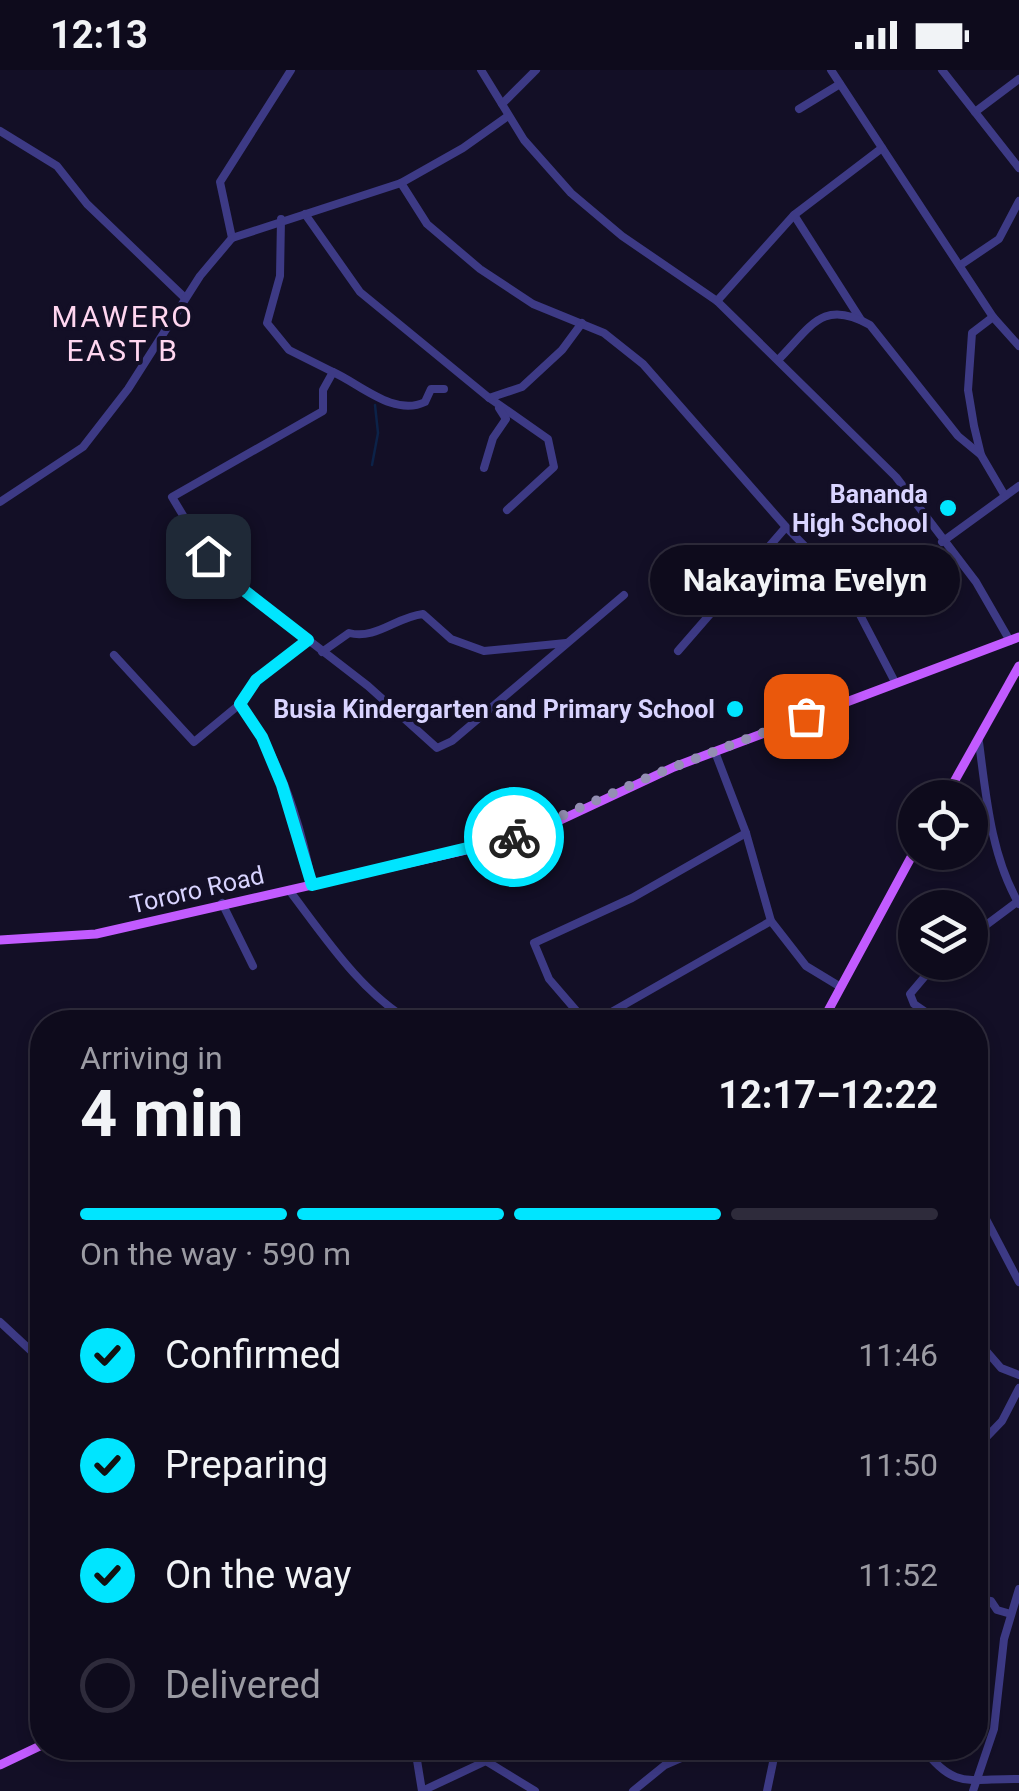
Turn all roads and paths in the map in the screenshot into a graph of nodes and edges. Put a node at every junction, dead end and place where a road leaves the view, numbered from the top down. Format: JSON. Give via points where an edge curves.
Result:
{"nodes":[{"id":1,"x":291,"y":70,"type":"edge"},
{"id":2,"x":481,"y":70,"type":"edge"},
{"id":3,"x":536,"y":70,"type":"edge"},
{"id":4,"x":831,"y":70,"type":"edge"},
{"id":5,"x":942,"y":70,"type":"edge"},
{"id":6,"x":1019,"y":79,"type":"edge"},
{"id":7,"x":840,"y":84,"type":"junction"},
{"id":8,"x":502,"y":104,"type":"junction"},
{"id":9,"x":799,"y":109,"type":"dead end"},
{"id":10,"x":975,"y":112,"type":"junction"},
{"id":11,"x":508,"y":116,"type":"junction"},
{"id":12,"x":0,"y":130,"type":"edge"},
{"id":13,"x":882,"y":148,"type":"junction"},
{"id":14,"x":1019,"y":168,"type":"edge"},
{"id":15,"x":401,"y":183,"type":"junction"},
{"id":16,"x":1019,"y":202,"type":"edge"},
{"id":17,"x":305,"y":214,"type":"junction"},
{"id":18,"x":794,"y":214,"type":"junction"},
{"id":19,"x":280,"y":219,"type":"junction"},
{"id":20,"x":232,"y":238,"type":"junction"},
{"id":21,"x":962,"y":264,"type":"junction"},
{"id":22,"x":185,"y":298,"type":"junction"},
{"id":23,"x":718,"y":301,"type":"junction"},
{"id":24,"x":993,"y":317,"type":"junction"},
{"id":25,"x":862,"y":320,"type":"junction"},
{"id":26,"x":582,"y":323,"type":"junction"},
{"id":27,"x":1019,"y":346,"type":"edge"},
{"id":28,"x":778,"y":360,"type":"junction"},
{"id":29,"x":333,"y":372,"type":"junction"},
{"id":30,"x":444,"y":389,"type":"dead end"},
{"id":31,"x":488,"y":397,"type":"junction"},
{"id":32,"x":981,"y":456,"type":"junction"},
{"id":33,"x":484,"y":468,"type":"dead end"},
{"id":34,"x":1019,"y":486,"type":"edge"},
{"id":35,"x":1005,"y":496,"type":"junction"},
{"id":36,"x":0,"y":502,"type":"edge"},
{"id":37,"x":507,"y":510,"type":"dead end"},
{"id":38,"x":786,"y":527,"type":"junction"},
{"id":39,"x":942,"y":542,"type":"junction"},
{"id":40,"x":624,"y":596,"type":"dead end"},
{"id":41,"x":1015,"y":639,"type":"edge"},
{"id":42,"x":308,"y":640,"type":"junction"},
{"id":43,"x":566,"y":643,"type":"junction"},
{"id":44,"x":678,"y":650,"type":"dead end"},
{"id":45,"x":322,"y":652,"type":"junction"},
{"id":46,"x":114,"y":654,"type":"dead end"},
{"id":47,"x":1019,"y":666,"type":"edge"},
{"id":48,"x":895,"y":682,"type":"junction"},
{"id":49,"x":240,"y":704,"type":"junction"},
{"id":50,"x":979,"y":742,"type":"junction"},
{"id":51,"x":715,"y":752,"type":"junction"},
{"id":52,"x":956,"y":780,"type":"edge"},
{"id":53,"x":746,"y":832,"type":"junction"},
{"id":54,"x":904,"y":870,"type":"edge"},
{"id":55,"x":312,"y":885,"type":"junction"},
{"id":56,"x":289,"y":890,"type":"junction"},
{"id":57,"x":222,"y":903,"type":"junction"},
{"id":58,"x":1018,"y":903,"type":"edge"},
{"id":59,"x":771,"y":922,"type":"junction"},
{"id":60,"x":988,"y":924,"type":"edge"},
{"id":61,"x":0,"y":940,"type":"edge"},
{"id":62,"x":252,"y":966,"type":"dead end"},
{"id":63,"x":922,"y":980,"type":"edge"},
{"id":64,"x":840,"y":986,"type":"junction"},
{"id":65,"x":394,"y":1010,"type":"edge"},
{"id":66,"x":576,"y":1010,"type":"edge"},
{"id":67,"x":615,"y":1010,"type":"edge"},
{"id":68,"x":828,"y":1010,"type":"edge"},
{"id":69,"x":923,"y":1010,"type":"edge"},
{"id":70,"x":988,"y":1223,"type":"edge"},
{"id":71,"x":1019,"y":1282,"type":"edge"},
{"id":72,"x":0,"y":1322,"type":"edge"},
{"id":73,"x":30,"y":1350,"type":"edge"},
{"id":74,"x":988,"y":1353,"type":"edge"},
{"id":75,"x":1019,"y":1375,"type":"edge"},
{"id":76,"x":1019,"y":1388,"type":"edge"},
{"id":77,"x":988,"y":1436,"type":"edge"},
{"id":78,"x":1019,"y":1589,"type":"edge"},
{"id":79,"x":988,"y":1600,"type":"edge"},
{"id":80,"x":1011,"y":1614,"type":"junction"},
{"id":81,"x":988,"y":1746,"type":"edge"},
{"id":82,"x":30,"y":1751,"type":"edge"},
{"id":83,"x":417,"y":1760,"type":"edge"},
{"id":84,"x":486,"y":1760,"type":"edge"},
{"id":85,"x":486,"y":1760,"type":"edge"},
{"id":86,"x":674,"y":1760,"type":"edge"},
{"id":87,"x":773,"y":1760,"type":"edge"},
{"id":88,"x":932,"y":1760,"type":"edge"},
{"id":89,"x":983,"y":1760,"type":"edge"},
{"id":90,"x":0,"y":1765,"type":"edge"},
{"id":91,"x":977,"y":1778,"type":"junction"},
{"id":92,"x":1019,"y":1779,"type":"edge"},
{"id":93,"x":535,"y":1791,"type":"edge"},
{"id":94,"x":633,"y":1791,"type":"edge"},
{"id":95,"x":767,"y":1791,"type":"edge"},
{"id":96,"x":972,"y":1791,"type":"edge"}],
"edges":[{"from":1,"to":20,"type":"street","via":[[220,182]]},
{"from":2,"to":8,"type":"street"},
{"from":3,"to":8,"type":"street"},
{"from":4,"to":7,"type":"street"},
{"from":5,"to":10,"type":"street"},
{"from":6,"to":10,"type":"street"},
{"from":7,"to":9,"type":"street"},
{"from":7,"to":13,"type":"street"},
{"from":8,"to":11,"type":"street"},
{"from":10,"to":14,"type":"street"},
{"from":11,"to":15,"type":"street"},
{"from":11,"to":23,"type":"street","via":[[570,194]]},
{"from":12,"to":22,"type":"street","via":[[57,166]]},
{"from":13,"to":18,"type":"street"},
{"from":13,"to":21,"type":"street"},
{"from":15,"to":17,"type":"street"},
{"from":15,"to":26,"type":"street","via":[[427,224],[480,269],[533,304]]},
{"from":16,"to":21,"type":"street","via":[[999,239]]},
{"from":17,"to":19,"type":"street"},
{"from":17,"to":31,"type":"street","via":[[360,292]]},
{"from":18,"to":23,"type":"street"},
{"from":18,"to":25,"type":"street"},
{"from":19,"to":20,"type":"street"},
{"from":19,"to":29,"type":"street","via":[[280,276],[267,323],[289,350]]},
{"from":20,"to":22,"type":"street"},
{"from":21,"to":24,"type":"street"},
{"from":22,"to":36,"type":"street","via":[[83,446]]},
{"from":23,"to":28,"type":"street"},
{"from":24,"to":27,"type":"street"},
{"from":24,"to":32,"type":"street","via":[[974,328],[968,362]]},
{"from":25,"to":28,"type":"street","via":[[825,314]]},
{"from":25,"to":32,"type":"street"},
{"from":26,"to":31,"type":"street","via":[[522,387]]},
{"from":26,"to":38,"type":"street","via":[[643,364]]},
{"from":28,"to":39,"type":"street","via":[[896,477]]},
{"from":29,"to":30,"type":"street","via":[[410,408],[431,389]]},
{"from":29,"to":42,"type":"street","via":[[323,390],[324,410],[172,497],[214,567]]},
{"from":31,"to":33,"type":"street","via":[[506,418]]},
{"from":31,"to":37,"type":"street","via":[[537,428],[555,462]]},
{"from":32,"to":35,"type":"street"},
{"from":34,"to":35,"type":"street"},
{"from":35,"to":39,"type":"street"},
{"from":38,"to":44,"type":"street"},
{"from":38,"to":48,"type":"street","via":[[852,597]]},
{"from":39,"to":41,"type":"street"},
{"from":40,"to":43,"type":"street"},
{"from":41,"to":48,"type":"main road","name":"Tororo Road"},
{"from":42,"to":45,"type":"street"},
{"from":42,"to":49,"type":"street","via":[[256,680]]},
{"from":43,"to":45,"type":"street","via":[[484,651],[451,640],[423,614],[362,636],[349,632]]},
{"from":43,"to":45,"type":"street","via":[[438,748]]},
{"from":46,"to":49,"type":"street","via":[[194,742]]},
{"from":47,"to":50,"type":"main road"},
{"from":48,"to":51,"type":"main road","name":"Tororo Road"},
{"from":49,"to":55,"type":"street","via":[[282,785]]},
{"from":50,"to":52,"type":"main road"},
{"from":50,"to":58,"type":"street","via":[[986,804]]},
{"from":51,"to":53,"type":"street"},
{"from":51,"to":55,"type":"main road","name":"Tororo Road","via":[[512,838]]},
{"from":53,"to":59,"type":"street"},
{"from":53,"to":66,"type":"street","via":[[632,898],[534,943],[550,979]]},
{"from":54,"to":64,"type":"main road"},
{"from":55,"to":56,"type":"main road","name":"Tororo Road"},
{"from":56,"to":57,"type":"main road","name":"Tororo Road"},
{"from":56,"to":65,"type":"street"},
{"from":57,"to":61,"type":"main road","name":"Tororo Road","via":[[96,934]]},
{"from":57,"to":62,"type":"street"},
{"from":58,"to":60,"type":"street"},
{"from":59,"to":64,"type":"street","via":[[806,966]]},
{"from":59,"to":67,"type":"street"},
{"from":63,"to":69,"type":"street","via":[[910,994]]},
{"from":64,"to":68,"type":"main road"},
{"from":70,"to":71,"type":"street"},
{"from":72,"to":73,"type":"street"},
{"from":74,"to":75,"type":"street"},
{"from":76,"to":77,"type":"street"},
{"from":78,"to":80,"type":"street"},
{"from":79,"to":80,"type":"street"},
{"from":80,"to":81,"type":"street"},
{"from":82,"to":90,"type":"main road"},
{"from":83,"to":84,"type":"street","via":[[422,1791]]},
{"from":85,"to":93,"type":"street"},
{"from":86,"to":94,"type":"street"},
{"from":87,"to":95,"type":"street"},
{"from":88,"to":91,"type":"street","via":[[942,1773]]},
{"from":89,"to":91,"type":"street"},
{"from":91,"to":92,"type":"street"},
{"from":91,"to":96,"type":"street"}]}
